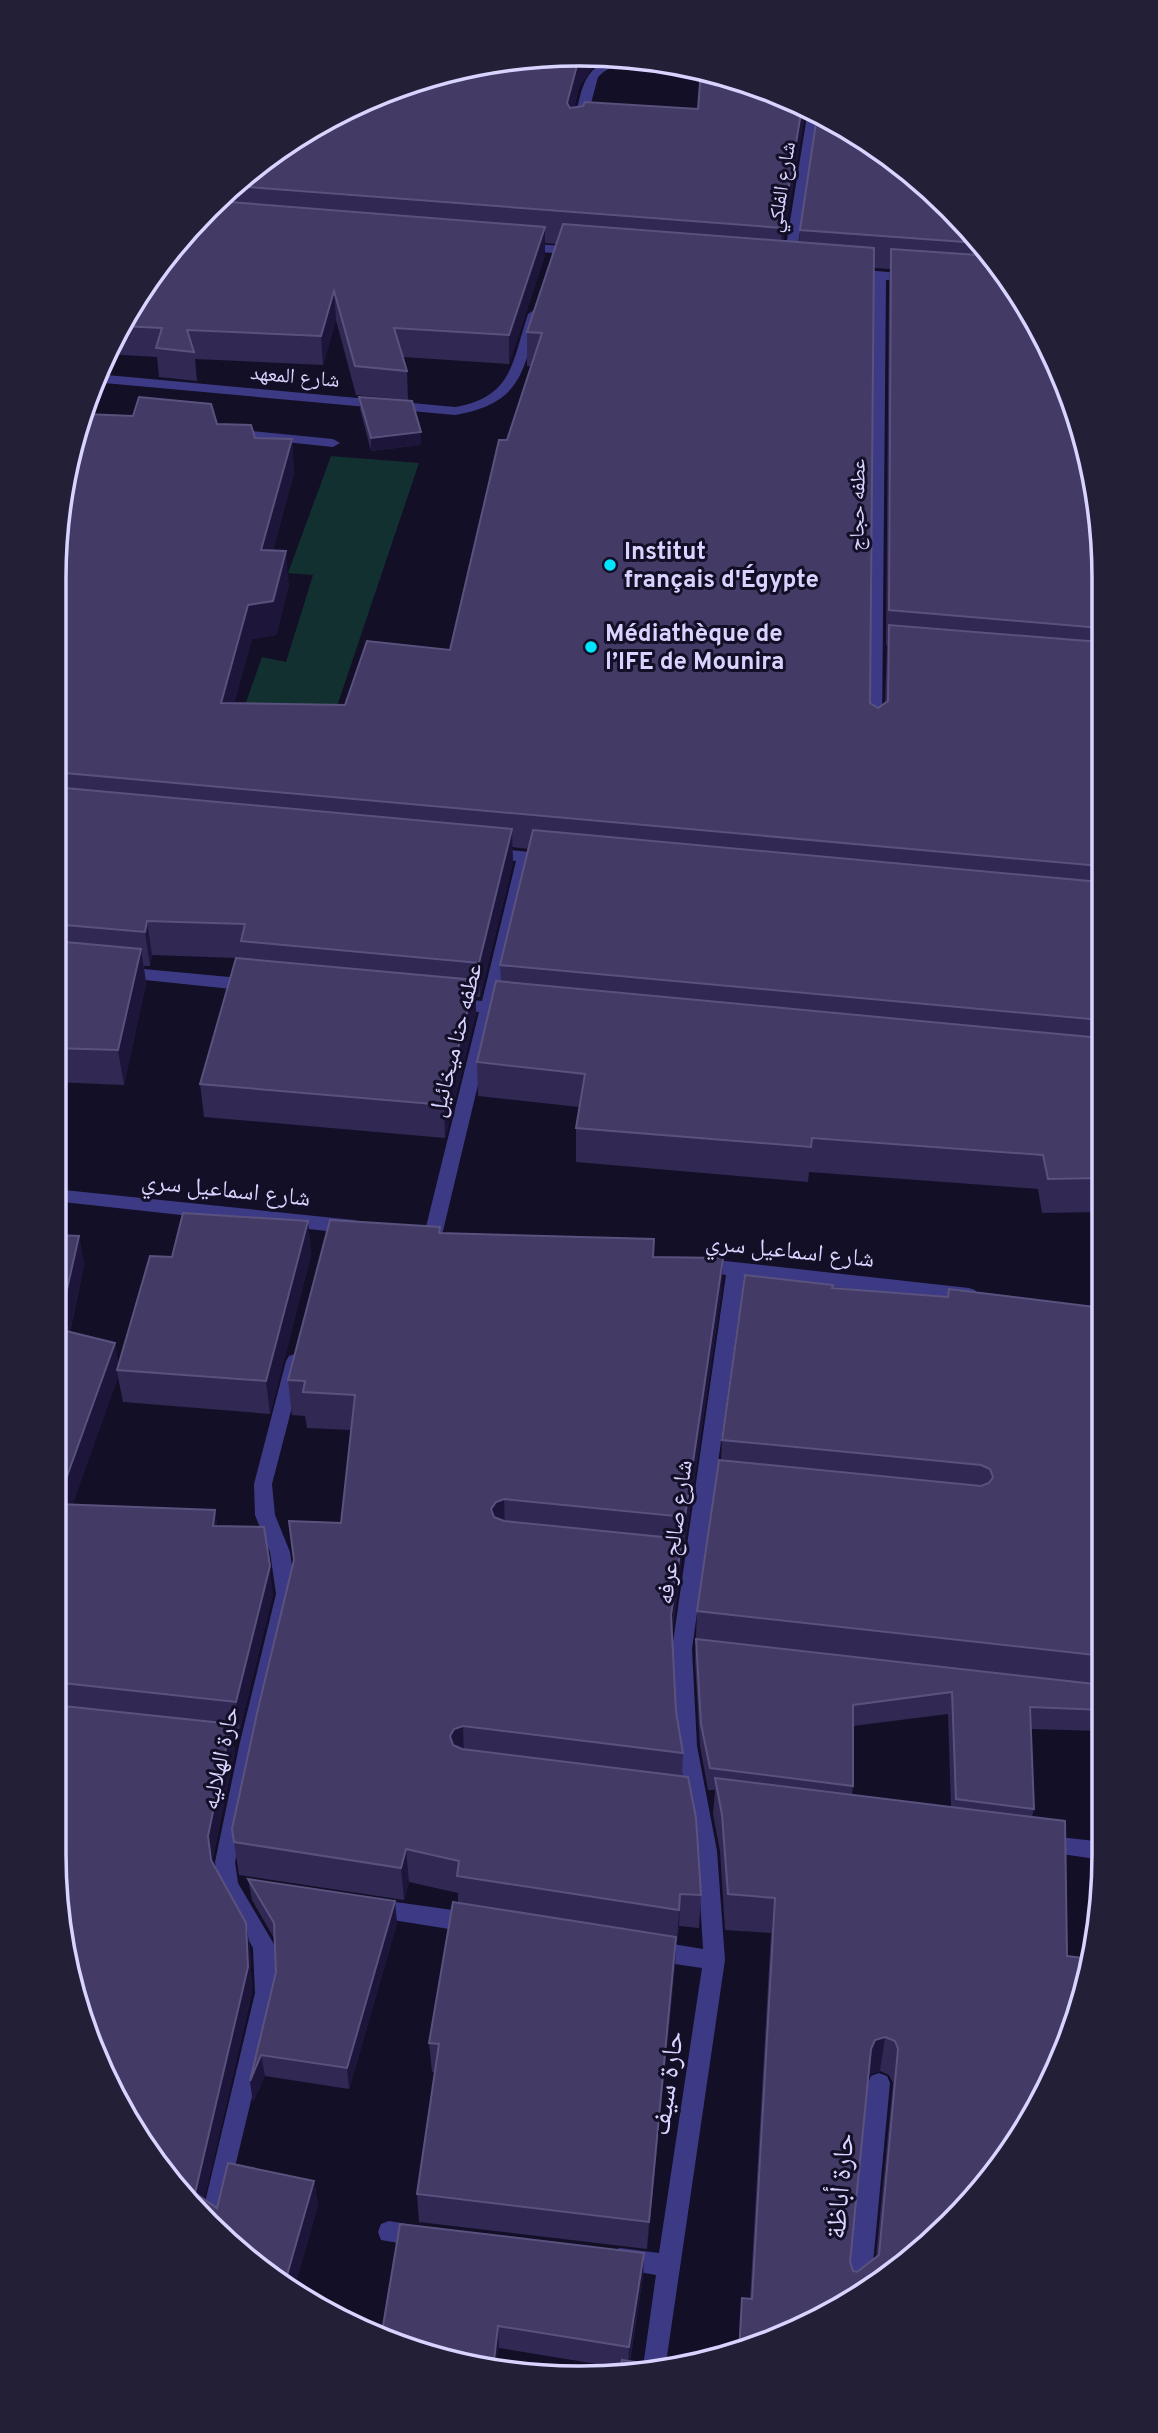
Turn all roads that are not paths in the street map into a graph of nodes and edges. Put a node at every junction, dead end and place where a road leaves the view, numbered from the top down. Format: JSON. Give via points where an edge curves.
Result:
{"nodes":[{"id":1,"x":600,"y":67,"type":"edge"},
{"id":2,"x":811,"y":122,"type":"edge"},
{"id":3,"x":576,"y":136,"type":"edge"},
{"id":4,"x":279,"y":164,"type":"edge"},
{"id":5,"x":258,"y":187,"type":"edge"},
{"id":6,"x":500,"y":246,"type":"edge"},
{"id":7,"x":597,"y":253,"type":"edge"},
{"id":8,"x":788,"y":268,"type":"edge"},
{"id":9,"x":841,"y":272,"type":"edge"},
{"id":10,"x":880,"y":275,"type":"junction"},
{"id":11,"x":932,"y":279,"type":"edge"},
{"id":12,"x":539,"y":300,"type":"edge"},
{"id":13,"x":108,"y":379,"type":"edge"},
{"id":14,"x":214,"y":431,"type":"edge"},
{"id":15,"x":333,"y":443,"type":"dead end"},
{"id":16,"x":875,"y":735,"type":"edge"},
{"id":17,"x":470,"y":851,"type":"edge"},
{"id":18,"x":525,"y":856,"type":"junction"},
{"id":19,"x":566,"y":860,"type":"edge"},
{"id":20,"x":108,"y":971,"type":"edge"},
{"id":21,"x":271,"y":987,"type":"edge"},
{"id":22,"x":434,"y":1002,"type":"edge"},
{"id":23,"x":488,"y":1007,"type":"junction"},
{"id":24,"x":530,"y":1011,"type":"edge"},
{"id":25,"x":66,"y":1197,"type":"edge"},
{"id":26,"x":369,"y":1229,"type":"edge"},
{"id":27,"x":434,"y":1235,"type":"edge"},
{"id":28,"x":681,"y":1263,"type":"edge"},
{"id":29,"x":736,"y":1269,"type":"junction"},
{"id":30,"x":994,"y":1298,"type":"edge"},
{"id":31,"x":300,"y":1342,"type":"edge"},
{"id":32,"x":224,"y":1739,"type":"edge"},
{"id":33,"x":250,"y":1742,"type":"junction"},
{"id":34,"x":670,"y":1797,"type":"edge"},
{"id":35,"x":697,"y":1801,"type":"junction"},
{"id":36,"x":724,"y":1804,"type":"edge"},
{"id":37,"x":1022,"y":1841,"type":"edge"},
{"id":38,"x":1092,"y":1850,"type":"edge"},
{"id":39,"x":228,"y":1885,"type":"junction"},
{"id":40,"x":256,"y":1889,"type":"edge"},
{"id":41,"x":350,"y":1904,"type":"edge"},
{"id":42,"x":498,"y":1927,"type":"edge"},
{"id":43,"x":633,"y":1948,"type":"edge"},
{"id":44,"x":714,"y":1961,"type":"junction"},
{"id":45,"x":879,"y":2082,"type":"edge"},
{"id":46,"x":210,"y":2209,"type":"edge"},
{"id":47,"x":389,"y":2232,"type":"dead end"},
{"id":48,"x":442,"y":2238,"type":"edge"},
{"id":49,"x":602,"y":2257,"type":"edge"},
{"id":50,"x":669,"y":2265,"type":"junction"},
{"id":51,"x":860,"y":2282,"type":"edge"},
{"id":52,"x":655,"y":2361,"type":"edge"}],
"edges":[{"from":1,"to":3,"type":"street","via":[[592,76]]},
{"from":2,"to":8,"type":"street","name":"شارع الفلكي"},
{"from":4,"to":5,"type":"street","via":[[271,181]]},
{"from":6,"to":7,"type":"street","via":[[554,256]]},
{"from":9,"to":10,"type":"street"},
{"from":10,"to":11,"type":"street"},
{"from":10,"to":16,"type":"street","name":"عطفه حجاج","via":[[883,652]]},
{"from":12,"to":13,"type":"street","name":"شارع المعهد","via":[[509,387],[474,410]]},
{"from":14,"to":15,"type":"street"},
{"from":17,"to":18,"type":"street"},
{"from":18,"to":19,"type":"street"},
{"from":18,"to":23,"type":"street","name":"عطفه حنا ميخائيل"},
{"from":20,"to":21,"type":"street"},
{"from":22,"to":23,"type":"street"},
{"from":23,"to":24,"type":"street"},
{"from":23,"to":27,"type":"street","name":"عطفه حنا ميخائيل"},
{"from":25,"to":26,"type":"street","name":"شارع اسماعيل سري","via":[[328,1231]]},
{"from":28,"to":29,"type":"street","name":"شارع اسماعيل سري"},
{"from":29,"to":30,"type":"street","name":"شارع اسماعيل سري"},
{"from":29,"to":35,"type":"street","name":"شارع صالح عرفه","via":[[713,1478],[688,1564],[687,1746]]},
{"from":31,"to":33,"type":"street","name":"حارة الهلاليه","via":[[263,1485],[265,1515],[280,1552],[286,1594]]},
{"from":32,"to":33,"type":"street"},
{"from":33,"to":39,"type":"street","name":"حارة الهلاليه","via":[[225,1862]]},
{"from":34,"to":35,"type":"street"},
{"from":35,"to":36,"type":"street"},
{"from":35,"to":44,"type":"street","name":"حارة سيف","via":[[707,1851]]},
{"from":37,"to":38,"type":"street"},
{"from":39,"to":40,"type":"street"},
{"from":39,"to":46,"type":"street","name":"حارة الهلاليه","via":[[264,1946],[266,1993]]},
{"from":41,"to":42,"type":"street"},
{"from":43,"to":44,"type":"street"},
{"from":44,"to":50,"type":"street","name":"حارة سيف"},
{"from":45,"to":51,"type":"street","name":"حارة أباظة"},
{"from":47,"to":48,"type":"street"},
{"from":49,"to":50,"type":"street"},
{"from":50,"to":52,"type":"street","name":"حارة سيف"}]}
